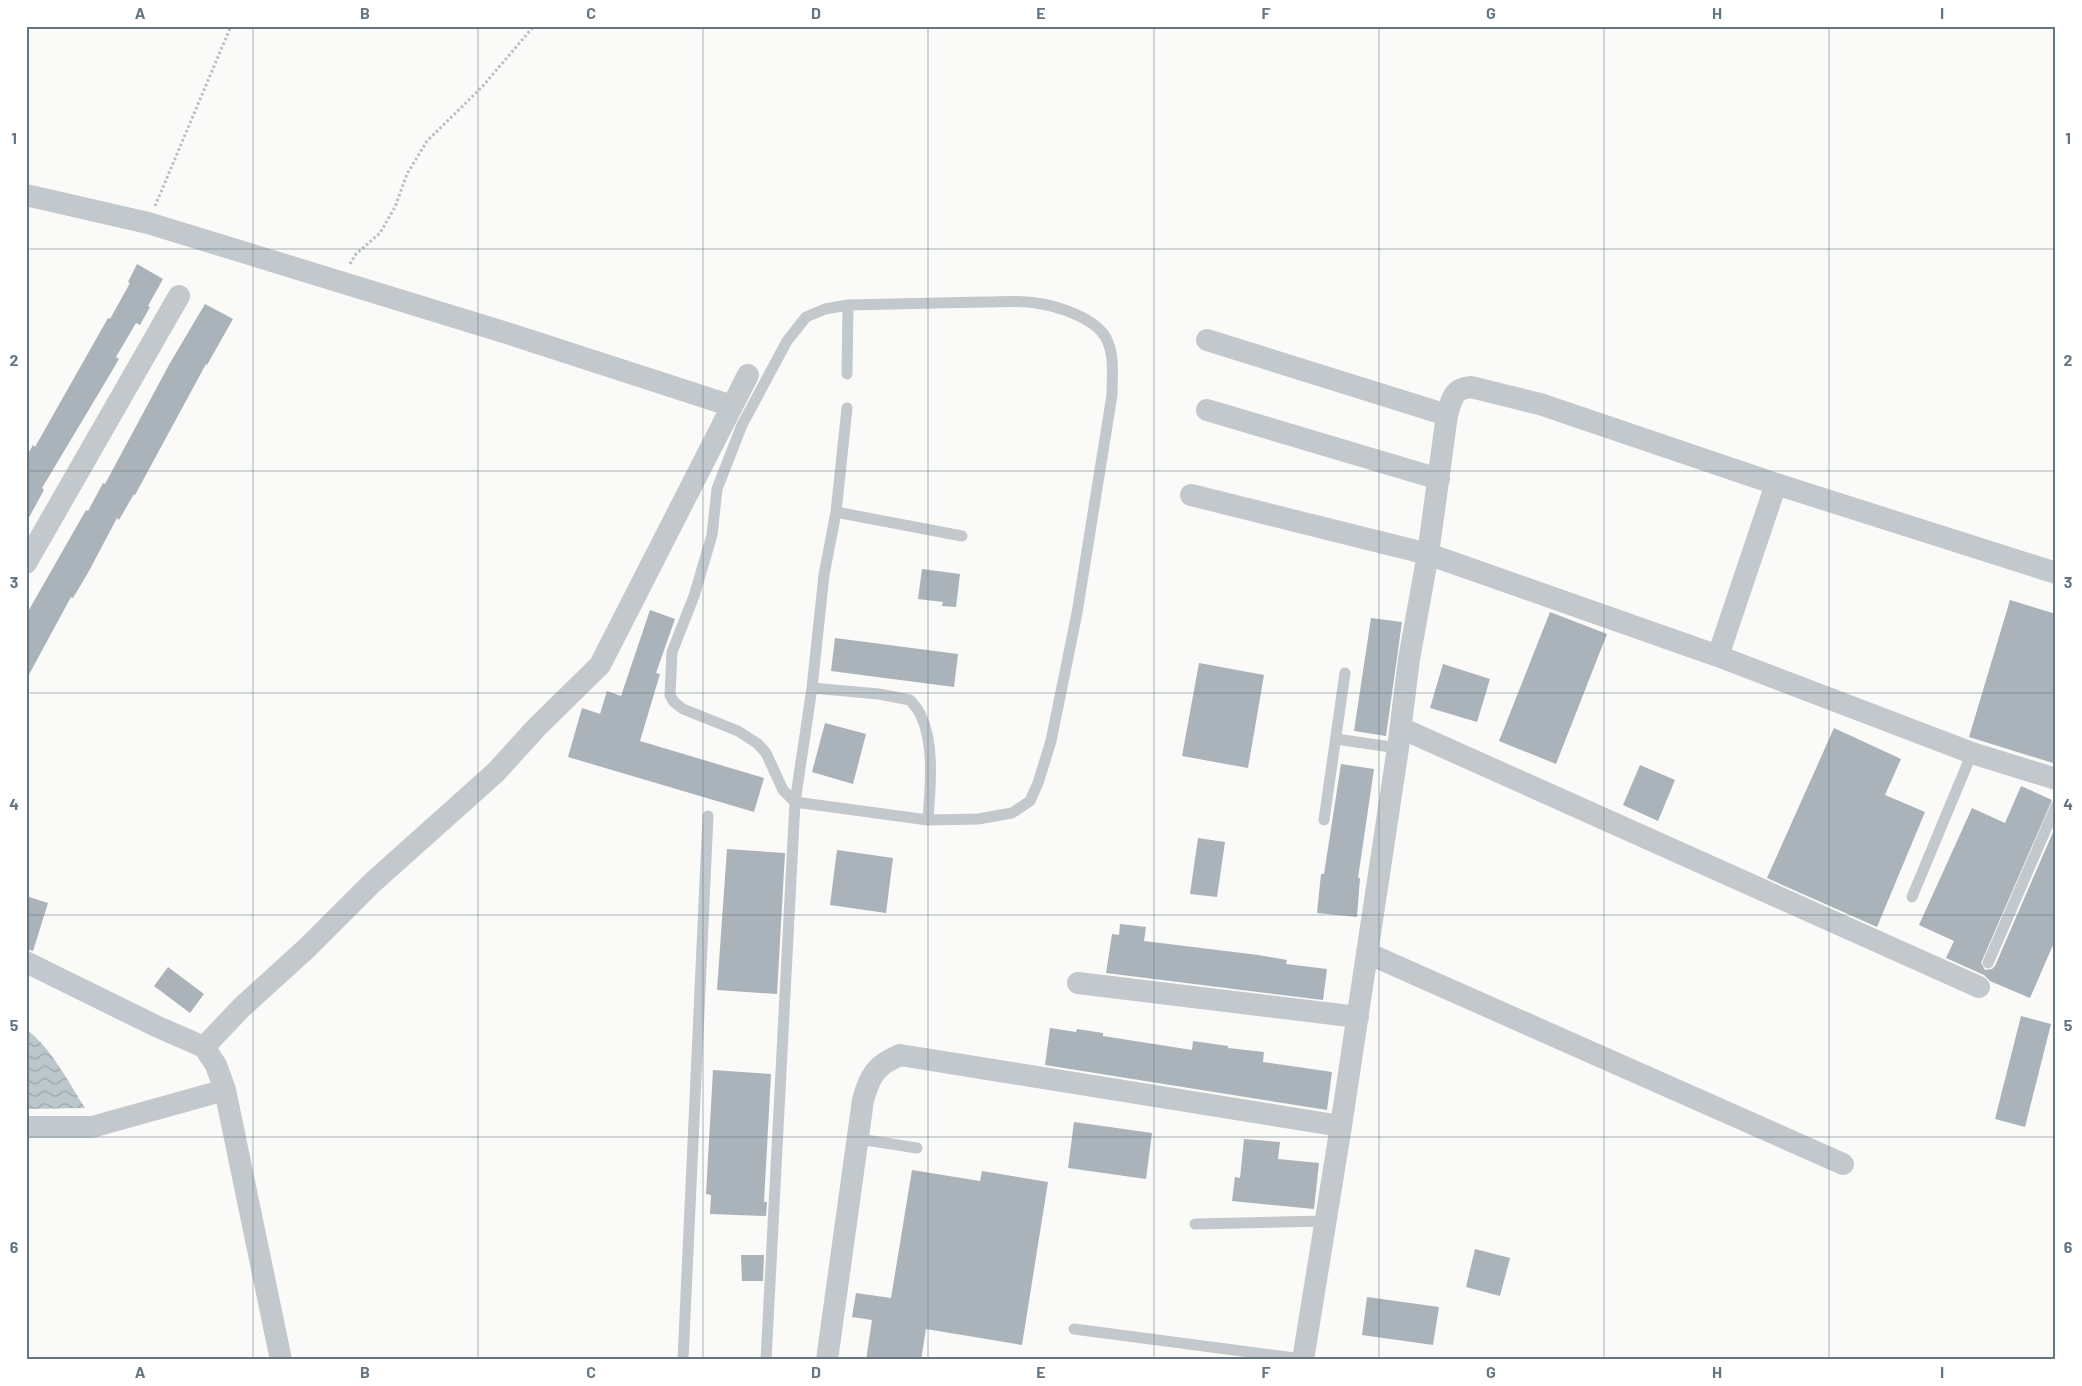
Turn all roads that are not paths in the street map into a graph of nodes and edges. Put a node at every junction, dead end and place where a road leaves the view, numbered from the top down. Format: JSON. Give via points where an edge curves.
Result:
{"nodes":[{"id":1,"x":26,"y":195,"type":"edge"},
{"id":2,"x":179,"y":296,"type":"dead end"},
{"id":3,"x":848,"y":306,"type":"junction"},
{"id":4,"x":1207,"y":340,"type":"dead end"},
{"id":5,"x":847,"y":374,"type":"dead end"},
{"id":6,"x":748,"y":375,"type":"dead end"},
{"id":7,"x":732,"y":406,"type":"junction"},
{"id":8,"x":846,"y":408,"type":"dead end"},
{"id":9,"x":1207,"y":410,"type":"dead end"},
{"id":10,"x":1447,"y":415,"type":"junction"},
{"id":11,"x":1438,"y":479,"type":"junction"},
{"id":12,"x":1776,"y":484,"type":"junction"},
{"id":13,"x":1190,"y":495,"type":"dead end"},
{"id":14,"x":836,"y":512,"type":"junction"},
{"id":15,"x":962,"y":536,"type":"dead end"},
{"id":16,"x":1428,"y":554,"type":"junction"},
{"id":17,"x":26,"y":562,"type":"edge"},
{"id":18,"x":2056,"y":573,"type":"edge"},
{"id":19,"x":1718,"y":656,"type":"junction"},
{"id":20,"x":1345,"y":673,"type":"dead end"},
{"id":21,"x":812,"y":688,"type":"junction"},
{"id":22,"x":1400,"y":738,"type":"junction"},
{"id":23,"x":1336,"y":739,"type":"junction"},
{"id":24,"x":1972,"y":753,"type":"junction"},
{"id":25,"x":2056,"y":779,"type":"edge"},
{"id":26,"x":795,"y":802,"type":"junction"},
{"id":27,"x":2056,"y":806,"type":"edge"},
{"id":28,"x":708,"y":816,"type":"dead end"},
{"id":29,"x":928,"y":820,"type":"junction"},
{"id":30,"x":1324,"y":820,"type":"dead end"},
{"id":31,"x":1912,"y":897,"type":"dead end"},
{"id":32,"x":1367,"y":953,"type":"junction"},
{"id":33,"x":26,"y":962,"type":"edge"},
{"id":34,"x":1988,"y":962,"type":"dead end"},
{"id":35,"x":1078,"y":983,"type":"dead end"},
{"id":36,"x":1979,"y":986,"type":"dead end"},
{"id":37,"x":1358,"y":1016,"type":"junction"},
{"id":38,"x":204,"y":1047,"type":"junction"},
{"id":39,"x":225,"y":1090,"type":"junction"},
{"id":40,"x":1341,"y":1126,"type":"junction"},
{"id":41,"x":26,"y":1127,"type":"edge"},
{"id":42,"x":859,"y":1139,"type":"junction"},
{"id":43,"x":917,"y":1148,"type":"dead end"},
{"id":44,"x":1843,"y":1164,"type":"dead end"},
{"id":45,"x":1325,"y":1221,"type":"junction"},
{"id":46,"x":1195,"y":1224,"type":"dead end"},
{"id":47,"x":1074,"y":1329,"type":"dead end"},
{"id":48,"x":281,"y":1360,"type":"edge"},
{"id":49,"x":683,"y":1360,"type":"edge"},
{"id":50,"x":766,"y":1360,"type":"edge"},
{"id":51,"x":828,"y":1360,"type":"edge"},
{"id":52,"x":1303,"y":1360,"type":"edge"}],
"edges":[{"from":1,"to":7,"type":"street","via":[[148,223]]},
{"from":2,"to":17,"type":"street"},
{"from":3,"to":5,"type":"lane"},
{"from":3,"to":26,"type":"lane","via":[[825,309],[806,317],[787,341],[742,425],[717,490],[712,535],[694,596],[672,652],[669,684],[674,702],[683,709],[738,731],[758,744],[766,753],[783,790]]},
{"from":3,"to":29,"type":"lane","via":[[1034,302],[1096,324],[1106,339],[1113,365],[1112,395],[1077,613],[1051,741],[1038,782],[1030,801],[1012,813],[978,819]]},
{"from":4,"to":10,"type":"street"},
{"from":6,"to":7,"type":"street"},
{"from":7,"to":38,"type":"street","via":[[600,665],[496,772],[372,883]]},
{"from":8,"to":14,"type":"lane"},
{"from":9,"to":11,"type":"street"},
{"from":10,"to":11,"type":"street"},
{"from":10,"to":12,"type":"street","via":[[1453,396],[1462,388],[1471,387],[1540,404]]},
{"from":11,"to":16,"type":"street"},
{"from":12,"to":18,"type":"street"},
{"from":12,"to":19,"type":"street"},
{"from":13,"to":16,"type":"street"},
{"from":14,"to":15,"type":"lane"},
{"from":14,"to":21,"type":"lane","via":[[824,575]]},
{"from":16,"to":19,"type":"street"},
{"from":16,"to":22,"type":"street","via":[[1409,660]]},
{"from":19,"to":24,"type":"street"},
{"from":20,"to":23,"type":"lane"},
{"from":21,"to":26,"type":"lane"},
{"from":21,"to":29,"type":"lane","via":[[910,700],[922,716],[927,736],[931,768]]},
{"from":22,"to":23,"type":"lane"},
{"from":22,"to":32,"type":"street"},
{"from":22,"to":36,"type":"street"},
{"from":23,"to":30,"type":"lane"},
{"from":24,"to":25,"type":"street"},
{"from":24,"to":31,"type":"lane"},
{"from":26,"to":29,"type":"lane"},
{"from":26,"to":50,"type":"lane"},
{"from":27,"to":34,"type":"lane"},
{"from":28,"to":49,"type":"lane"},
{"from":32,"to":37,"type":"street"},
{"from":32,"to":44,"type":"street"},
{"from":33,"to":38,"type":"street"},
{"from":35,"to":37,"type":"street"},
{"from":37,"to":40,"type":"street"},
{"from":38,"to":39,"type":"street","via":[[216,1065]]},
{"from":39,"to":41,"type":"street","via":[[92,1127]]},
{"from":39,"to":48,"type":"street"},
{"from":40,"to":42,"type":"street","via":[[900,1055],[879,1067],[869,1080],[863,1100]]},
{"from":40,"to":45,"type":"street"},
{"from":42,"to":43,"type":"lane"},
{"from":42,"to":51,"type":"street"},
{"from":45,"to":46,"type":"lane"},
{"from":45,"to":52,"type":"street"},
{"from":47,"to":52,"type":"lane"}]}
